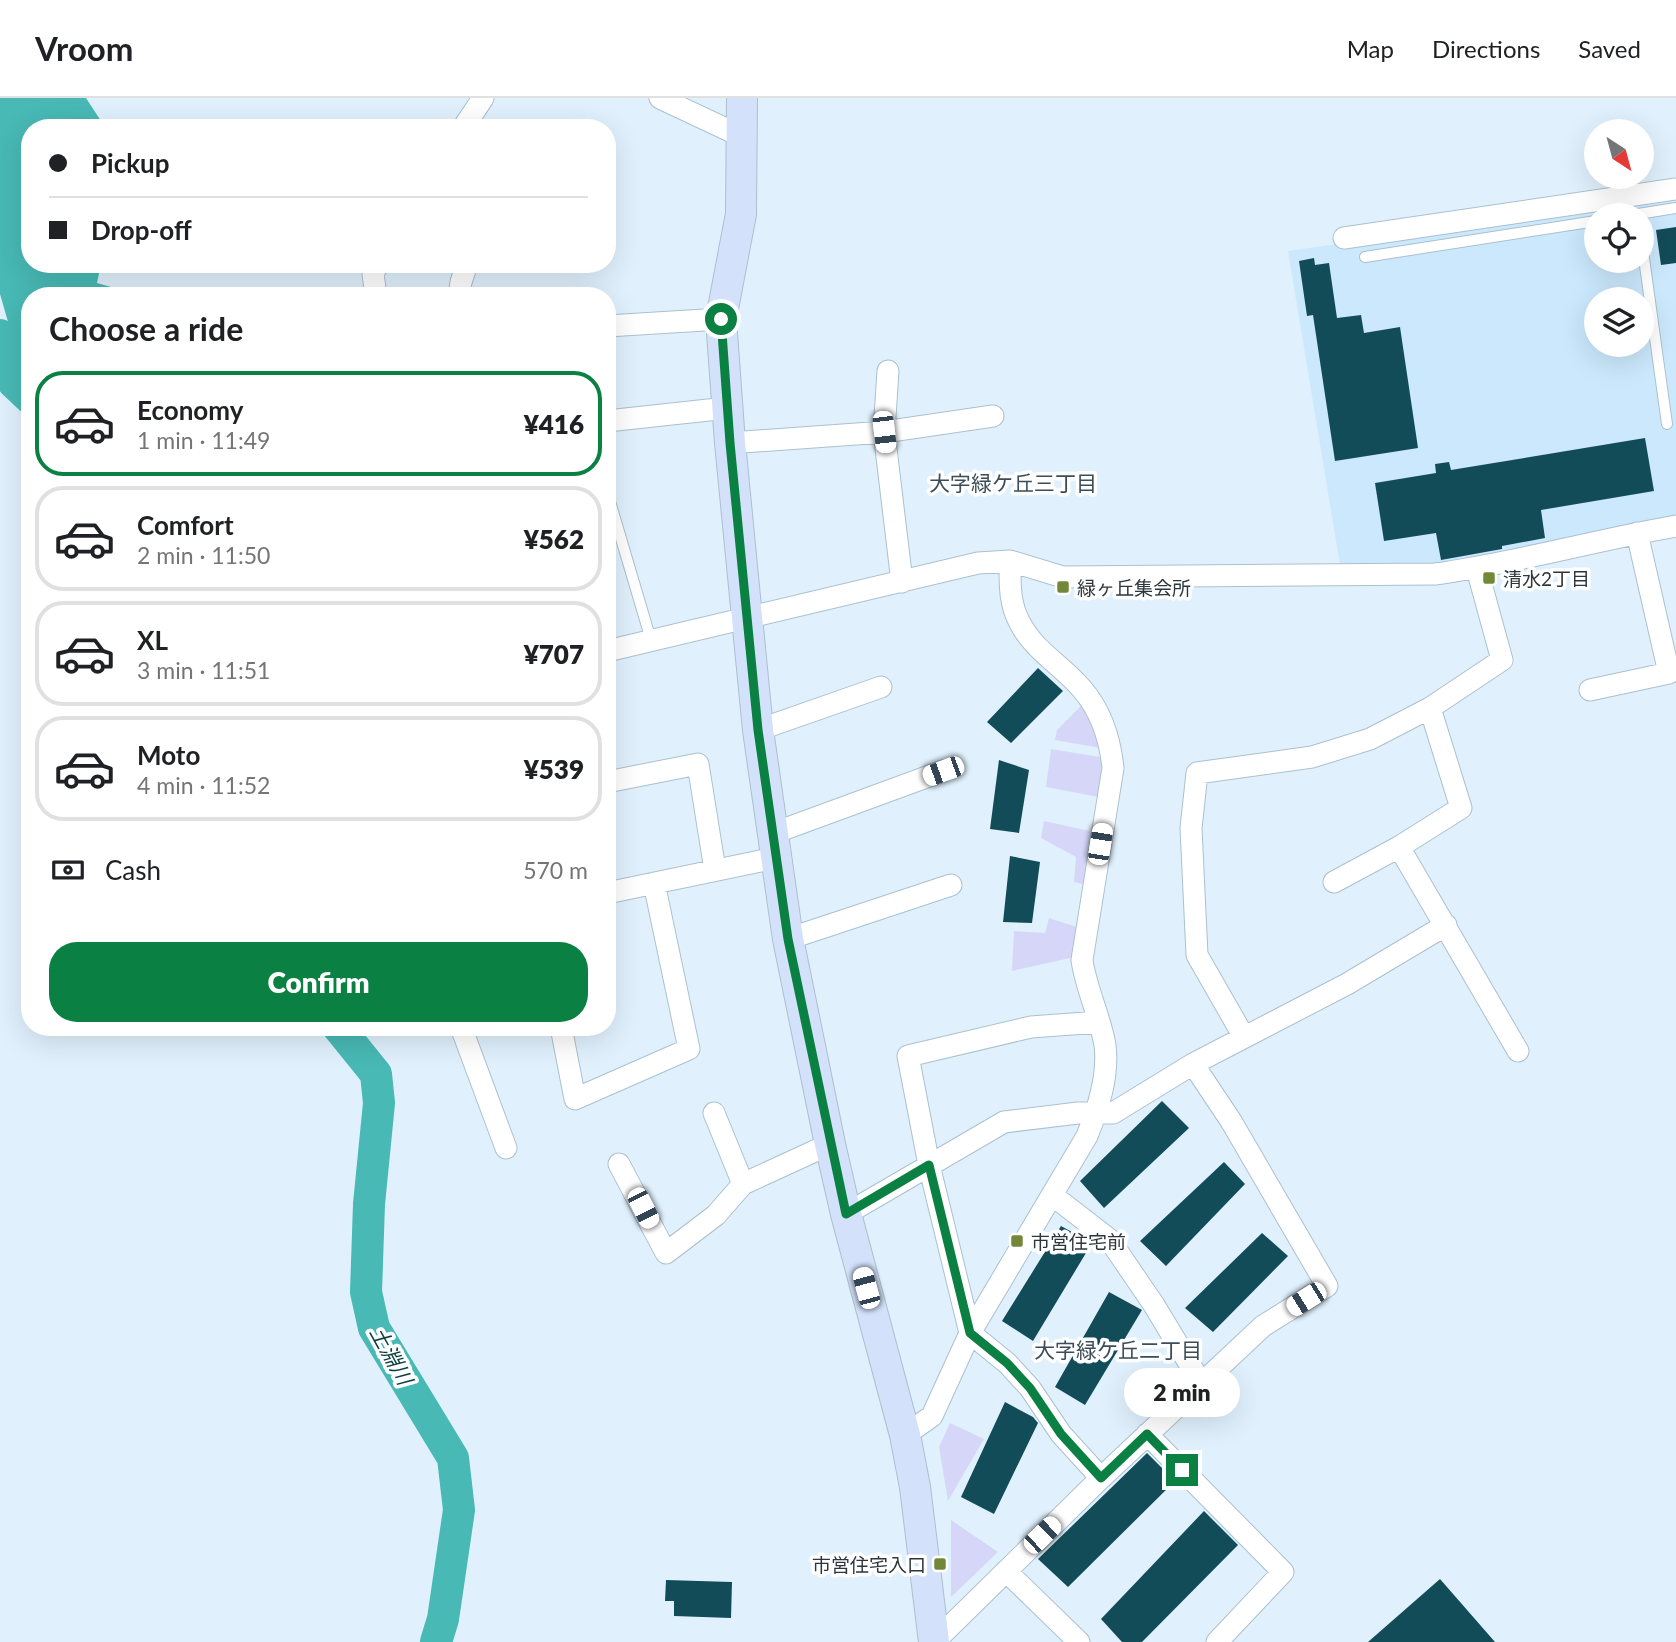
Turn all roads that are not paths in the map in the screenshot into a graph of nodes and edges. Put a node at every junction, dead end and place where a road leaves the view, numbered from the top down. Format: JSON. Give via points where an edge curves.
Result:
{"nodes":[{"id":1,"x":483,"y":98,"type":"edge"},
{"id":2,"x":660,"y":98,"type":"edge"},
{"id":3,"x":742,"y":98,"type":"edge"},
{"id":4,"x":469,"y":119,"type":"edge"},
{"id":5,"x":743,"y":137,"type":"junction"},
{"id":6,"x":1676,"y":189,"type":"edge"},
{"id":7,"x":1676,"y":208,"type":"edge"},
{"id":8,"x":1654,"y":212,"type":"edge"},
{"id":9,"x":1584,"y":223,"type":"edge"},
{"id":10,"x":1344,"y":238,"type":"dead end"},
{"id":11,"x":1365,"y":257,"type":"dead end"},
{"id":12,"x":1646,"y":273,"type":"edge"},
{"id":13,"x":721,"y":319,"type":"junction"},
{"id":14,"x":616,"y":325,"type":"edge"},
{"id":15,"x":888,"y":371,"type":"dead end"},
{"id":16,"x":727,"y":408,"type":"junction"},
{"id":17,"x":993,"y":416,"type":"dead end"},
{"id":18,"x":616,"y":420,"type":"edge"},
{"id":19,"x":1667,"y":424,"type":"dead end"},
{"id":20,"x":884,"y":432,"type":"junction"},
{"id":21,"x":730,"y":443,"type":"junction"},
{"id":22,"x":616,"y":521,"type":"edge"},
{"id":23,"x":1676,"y":526,"type":"edge"},
{"id":24,"x":1637,"y":533,"type":"junction"},
{"id":25,"x":1010,"y":561,"type":"junction"},
{"id":26,"x":1477,"y":569,"type":"junction"},
{"id":27,"x":902,"y":582,"type":"junction"},
{"id":28,"x":747,"y":618,"type":"junction"},
{"id":29,"x":652,"y":640,"type":"junction"},
{"id":30,"x":616,"y":649,"type":"edge"},
{"id":31,"x":881,"y":687,"type":"dead end"},
{"id":32,"x":1590,"y":690,"type":"dead end"},
{"id":33,"x":1430,"y":708,"type":"junction"},
{"id":34,"x":758,"y":730,"type":"junction"},
{"id":35,"x":943,"y":771,"type":"dead end"},
{"id":36,"x":616,"y":780,"type":"edge"},
{"id":37,"x":775,"y":845,"type":"junction"},
{"id":38,"x":1399,"y":847,"type":"junction"},
{"id":39,"x":715,"y":870,"type":"junction"},
{"id":40,"x":1334,"y":882,"type":"dead end"},
{"id":41,"x":654,"y":883,"type":"junction"},
{"id":42,"x":951,"y":885,"type":"dead end"},
{"id":43,"x":616,"y":891,"type":"edge"},
{"id":44,"x":1446,"y":925,"type":"junction"},
{"id":45,"x":788,"y":939,"type":"junction"},
{"id":46,"x":1099,"y":1022,"type":"junction"},
{"id":47,"x":464,"y":1036,"type":"edge"},
{"id":48,"x":563,"y":1036,"type":"edge"},
{"id":49,"x":1244,"y":1037,"type":"junction"},
{"id":50,"x":1518,"y":1051,"type":"dead end"},
{"id":51,"x":1193,"y":1063,"type":"junction"},
{"id":52,"x":714,"y":1113,"type":"dead end"},
{"id":53,"x":1096,"y":1113,"type":"junction"},
{"id":54,"x":830,"y":1144,"type":"junction"},
{"id":55,"x":506,"y":1148,"type":"dead end"},
{"id":56,"x":620,"y":1164,"type":"dead end"},
{"id":57,"x":929,"y":1165,"type":"junction"},
{"id":58,"x":743,"y":1184,"type":"junction"},
{"id":59,"x":1052,"y":1195,"type":"junction"},
{"id":60,"x":846,"y":1214,"type":"junction"},
{"id":61,"x":970,"y":1333,"type":"junction"},
{"id":62,"x":1202,"y":1382,"type":"junction"},
{"id":63,"x":1147,"y":1434,"type":"junction"},
{"id":64,"x":905,"y":1435,"type":"junction"},
{"id":65,"x":1101,"y":1478,"type":"junction"},
{"id":66,"x":1006,"y":1572,"type":"junction"},
{"id":67,"x":934,"y":1642,"type":"edge"},
{"id":68,"x":1079,"y":1642,"type":"edge"},
{"id":69,"x":1217,"y":1642,"type":"edge"}],
"edges":[{"from":1,"to":4,"type":"street"},
{"from":2,"to":5,"type":"street"},
{"from":3,"to":5,"type":"street"},
{"from":5,"to":13,"type":"street","via":[[741,214]]},
{"from":6,"to":10,"type":"street"},
{"from":7,"to":8,"type":"lane"},
{"from":9,"to":11,"type":"lane"},
{"from":12,"to":19,"type":"lane"},
{"from":13,"to":14,"type":"street"},
{"from":13,"to":16,"type":"street"},
{"from":15,"to":20,"type":"street"},
{"from":16,"to":18,"type":"street"},
{"from":16,"to":21,"type":"street"},
{"from":17,"to":20,"type":"street"},
{"from":20,"to":21,"type":"street"},
{"from":20,"to":27,"type":"street"},
{"from":21,"to":28,"type":"street"},
{"from":22,"to":29,"type":"lane"},
{"from":23,"to":24,"type":"street"},
{"from":24,"to":26,"type":"street"},
{"from":24,"to":32,"type":"street","via":[[1669,673]]},
{"from":25,"to":26,"type":"street","via":[[1063,577],[1435,574]]},
{"from":25,"to":27,"type":"street","via":[[978,563]]},
{"from":25,"to":46,"type":"street","via":[[1010,595],[1020,623],[1039,649],[1083,689],[1110,743],[1113,768],[1082,960]]},
{"from":26,"to":33,"type":"street","via":[[1502,660]]},
{"from":27,"to":28,"type":"street"},
{"from":28,"to":29,"type":"street"},
{"from":28,"to":34,"type":"street"},
{"from":29,"to":30,"type":"street"},
{"from":31,"to":34,"type":"street"},
{"from":33,"to":38,"type":"street","via":[[1461,807]]},
{"from":33,"to":49,"type":"street","via":[[1370,739],[1312,757],[1197,774],[1191,828],[1198,955]]},
{"from":34,"to":37,"type":"street"},
{"from":35,"to":37,"type":"street"},
{"from":36,"to":39,"type":"street","via":[[698,764]]},
{"from":37,"to":39,"type":"street"},
{"from":37,"to":45,"type":"street"},
{"from":38,"to":40,"type":"street"},
{"from":38,"to":44,"type":"street"},
{"from":39,"to":41,"type":"street"},
{"from":41,"to":43,"type":"street"},
{"from":41,"to":48,"type":"street","via":[[689,1049],[575,1099]]},
{"from":42,"to":45,"type":"street"},
{"from":44,"to":49,"type":"street","via":[[1347,984]]},
{"from":44,"to":50,"type":"street"},
{"from":45,"to":54,"type":"street"},
{"from":46,"to":53,"type":"street","via":[[1105,1072]]},
{"from":46,"to":57,"type":"street","via":[[1031,1027],[908,1056]]},
{"from":47,"to":55,"type":"street"},
{"from":49,"to":51,"type":"street"},
{"from":51,"to":53,"type":"street","via":[[1113,1113]]},
{"from":51,"to":62,"type":"street","via":[[1327,1286],[1263,1326]]},
{"from":52,"to":58,"type":"street"},
{"from":53,"to":57,"type":"street","via":[[1004,1122]]},
{"from":53,"to":59,"type":"street"},
{"from":54,"to":58,"type":"street"},
{"from":54,"to":60,"type":"street"},
{"from":56,"to":58,"type":"street","via":[[666,1253],[716,1215]]},
{"from":57,"to":60,"type":"street"},
{"from":57,"to":61,"type":"street"},
{"from":59,"to":61,"type":"street"},
{"from":59,"to":62,"type":"street","via":[[1109,1240]]},
{"from":60,"to":64,"type":"street"},
{"from":61,"to":64,"type":"street","via":[[932,1416]]},
{"from":61,"to":65,"type":"street","via":[[1030,1388],[1061,1434]]},
{"from":62,"to":63,"type":"street"},
{"from":63,"to":65,"type":"street"},
{"from":63,"to":69,"type":"street","via":[[1283,1572]]},
{"from":64,"to":67,"type":"street"},
{"from":65,"to":66,"type":"street"},
{"from":66,"to":67,"type":"street"},
{"from":66,"to":68,"type":"street"}]}
